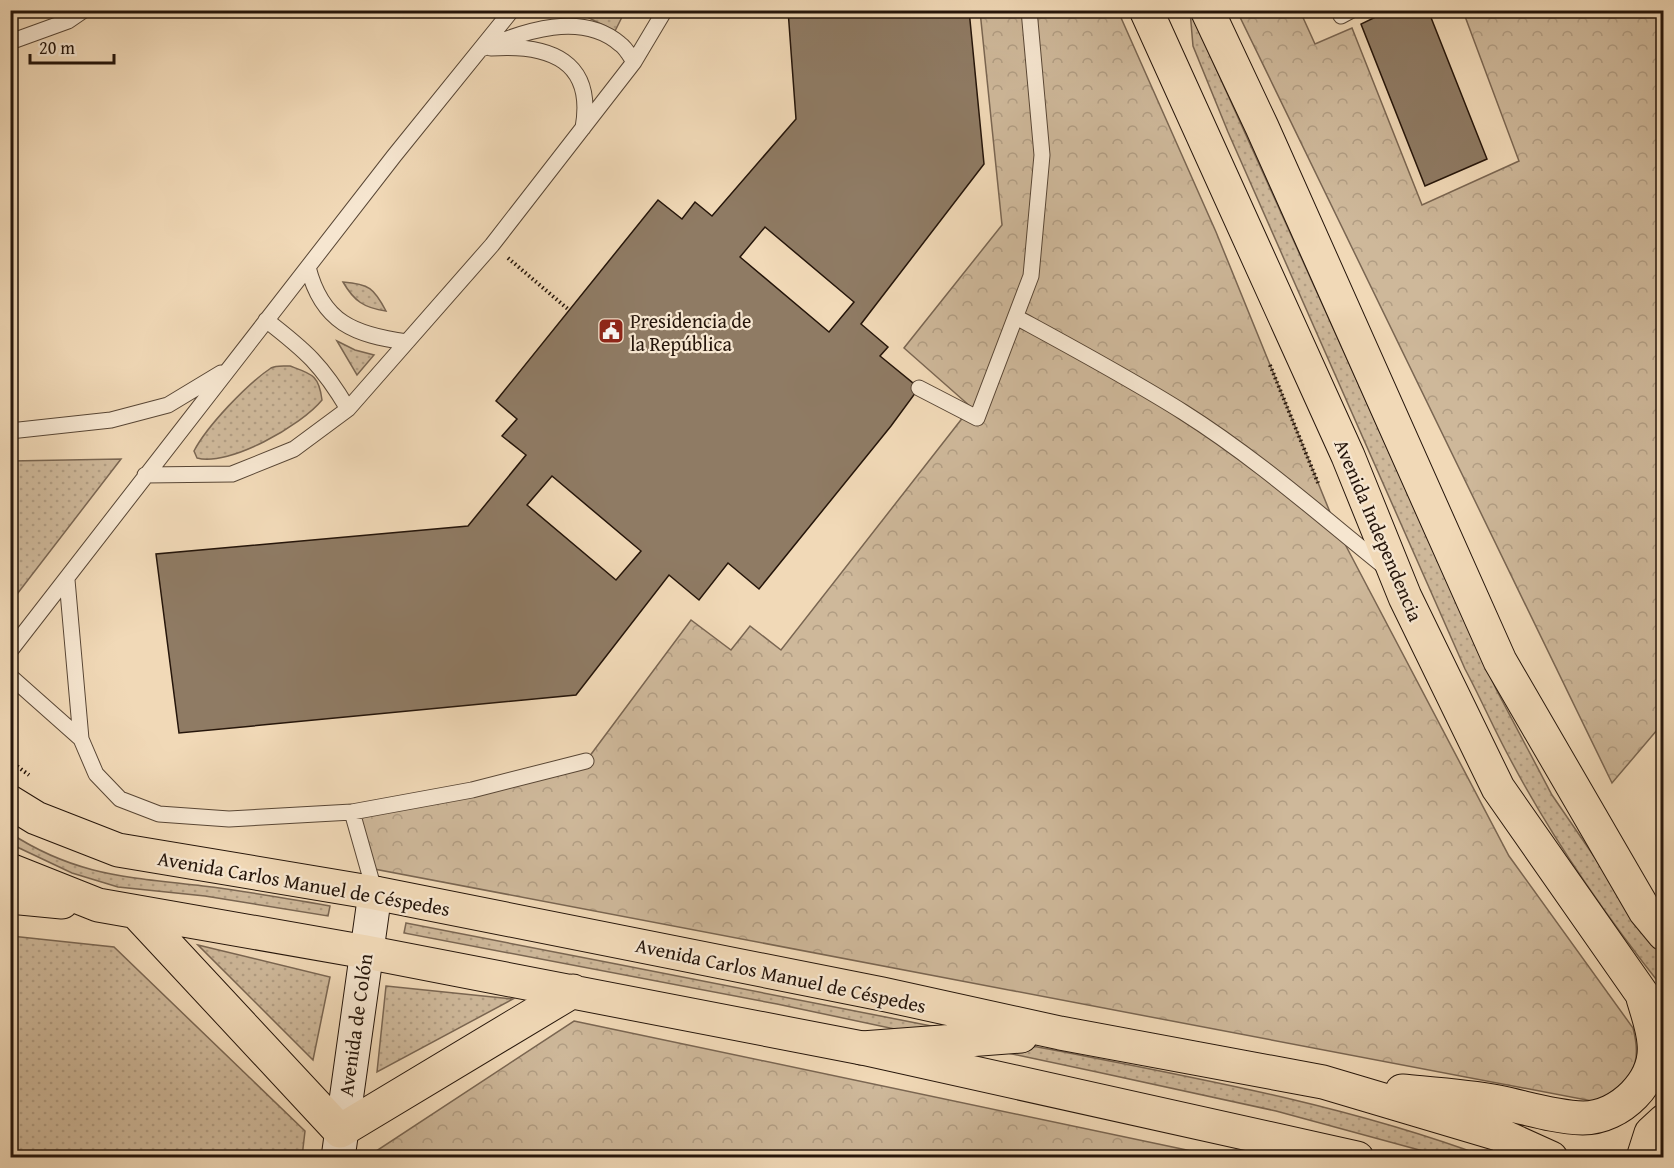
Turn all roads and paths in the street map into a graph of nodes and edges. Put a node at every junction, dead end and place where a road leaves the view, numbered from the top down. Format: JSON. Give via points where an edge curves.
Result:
{"nodes":[{"id":1,"x":84,"y":10,"type":"edge"},
{"id":2,"x":512,"y":10,"type":"edge"},
{"id":3,"x":665,"y":10,"type":"edge"},
{"id":4,"x":1029,"y":10,"type":"edge"},
{"id":5,"x":1146,"y":10,"type":"edge"},
{"id":6,"x":1172,"y":10,"type":"edge"},
{"id":7,"x":1206,"y":10,"type":"edge"},
{"id":8,"x":10,"y":42,"type":"edge"},
{"id":9,"x":481,"y":49,"type":"junction"},
{"id":10,"x":634,"y":62,"type":"junction"},
{"id":11,"x":1181,"y":88,"type":"junction"},
{"id":12,"x":583,"y":131,"type":"junction"},
{"id":13,"x":492,"y":245,"type":"junction"},
{"id":14,"x":308,"y":267,"type":"junction"},
{"id":15,"x":569,"y":310,"type":"dead end"},
{"id":16,"x":1016,"y":317,"type":"junction"},
{"id":17,"x":266,"y":320,"type":"junction"},
{"id":18,"x":407,"y":342,"type":"junction"},
{"id":19,"x":1270,"y":363,"type":"dead end"},
{"id":20,"x":230,"y":368,"type":"junction"},
{"id":21,"x":919,"y":388,"type":"dead end"},
{"id":22,"x":348,"y":409,"type":"junction"},
{"id":23,"x":10,"y":431,"type":"edge"},
{"id":24,"x":145,"y":475,"type":"junction"},
{"id":25,"x":1318,"y":484,"type":"dead end"},
{"id":26,"x":1398,"y":578,"type":"junction"},
{"id":27,"x":67,"y":579,"type":"junction"},
{"id":28,"x":10,"y":651,"type":"edge"},
{"id":29,"x":10,"y":676,"type":"edge"},
{"id":30,"x":81,"y":739,"type":"junction"},
{"id":31,"x":10,"y":761,"type":"edge"},
{"id":32,"x":586,"y":761,"type":"dead end"},
{"id":33,"x":33,"y":779,"type":"dead end"},
{"id":34,"x":10,"y":802,"type":"edge"},
{"id":35,"x":352,"y":812,"type":"junction"},
{"id":36,"x":10,"y":870,"type":"edge"},
{"id":37,"x":375,"y":893,"type":"junction"},
{"id":38,"x":10,"y":897,"type":"edge"},
{"id":39,"x":98,"y":905,"type":"junction"},
{"id":40,"x":137,"y":914,"type":"junction"},
{"id":41,"x":1664,"y":934,"type":"edge"},
{"id":42,"x":366,"y":952,"type":"junction"},
{"id":43,"x":573,"y":991,"type":"junction"},
{"id":44,"x":1642,"y":994,"type":"junction"},
{"id":45,"x":1664,"y":1021,"type":"edge"},
{"id":46,"x":1060,"y":1033,"type":"junction"},
{"id":47,"x":862,"y":1048,"type":"junction"},
{"id":48,"x":1323,"y":1082,"type":"junction"},
{"id":49,"x":1664,"y":1121,"type":"edge"},
{"id":50,"x":339,"y":1144,"type":"edge"},
{"id":51,"x":1357,"y":1158,"type":"edge"},
{"id":52,"x":1551,"y":1158,"type":"edge"},
{"id":53,"x":1643,"y":1158,"type":"edge"}],
"edges":[{"from":1,"to":8,"type":"lane","via":[[68,21]]},
{"from":2,"to":9,"type":"lane"},
{"from":3,"to":10,"type":"lane"},
{"from":4,"to":16,"type":"lane","via":[[1042,155],[1031,276]]},
{"from":5,"to":11,"type":"main road","name":"Avenida Independencia"},
{"from":6,"to":11,"type":"main road"},
{"from":7,"to":41,"type":"main road","via":[[1262,126],[1500,661],[1645,910]]},
{"from":9,"to":10,"type":"lane","via":[[514,35],[576,27],[600,32],[621,44]]},
{"from":9,"to":12,"type":"lane","via":[[520,47],[564,59],[584,90],[587,105]]},
{"from":9,"to":14,"type":"lane"},
{"from":10,"to":12,"type":"lane"},
{"from":11,"to":26,"type":"main road","name":"Avenida Independencia","via":[[1348,456]]},
{"from":12,"to":13,"type":"lane"},
{"from":13,"to":15,"type":"path"},
{"from":13,"to":18,"type":"lane"},
{"from":14,"to":17,"type":"lane"},
{"from":14,"to":18,"type":"lane","via":[[324,303],[344,324],[370,337]]},
{"from":16,"to":21,"type":"lane","via":[[977,418]]},
{"from":16,"to":26,"type":"lane","via":[[1185,413],[1312,505]]},
{"from":17,"to":20,"type":"lane"},
{"from":17,"to":22,"type":"lane","via":[[304,349],[327,374]]},
{"from":18,"to":22,"type":"lane"},
{"from":19,"to":25,"type":"path"},
{"from":20,"to":23,"type":"lane","via":[[168,405],[111,420]]},
{"from":20,"to":24,"type":"lane"},
{"from":22,"to":24,"type":"lane","via":[[294,449],[232,474]]},
{"from":24,"to":27,"type":"lane"},
{"from":26,"to":44,"type":"main road","name":"Avenida Independencia","via":[[1498,788]]},
{"from":27,"to":28,"type":"lane"},
{"from":27,"to":30,"type":"lane"},
{"from":29,"to":30,"type":"lane"},
{"from":30,"to":35,"type":"lane","via":[[96,774],[120,799],[159,814],[229,819]]},
{"from":31,"to":33,"type":"path"},
{"from":32,"to":35,"type":"lane","via":[[472,790]]},
{"from":34,"to":37,"type":"main road","name":"Avenida Carlos Manuel de Céspedes","via":[[36,818],[118,850]]},
{"from":35,"to":37,"type":"lane"},
{"from":36,"to":39,"type":"main road"},
{"from":37,"to":42,"type":"main road","name":"Avenida de Colón"},
{"from":37,"to":46,"type":"main road","name":"Avenida Carlos Manuel de Céspedes"},
{"from":38,"to":39,"type":"main road"},
{"from":39,"to":40,"type":"main road"},
{"from":40,"to":42,"type":"main road"},
{"from":40,"to":50,"type":"main road"},
{"from":42,"to":43,"type":"main road"},
{"from":42,"to":50,"type":"main road","name":"Avenida de Colón"},
{"from":43,"to":47,"type":"main road"},
{"from":43,"to":50,"type":"main road"},
{"from":44,"to":45,"type":"main road","name":"Avenida Independencia"},
{"from":44,"to":48,"type":"main road","via":[[1655,1044],[1651,1065],[1634,1095],[1603,1115],[1585,1118],[1543,1114],[1453,1095]]},
{"from":46,"to":47,"type":"main road"},
{"from":46,"to":48,"type":"main road","name":"Avenida Carlos Manuel de Céspedes"},
{"from":47,"to":51,"type":"main road"},
{"from":48,"to":52,"type":"main road","name":"Avenida Carlos Manuel de Céspedes","via":[[1498,1134]]},
{"from":49,"to":53,"type":"main road","via":[[1651,1133]]}]}
